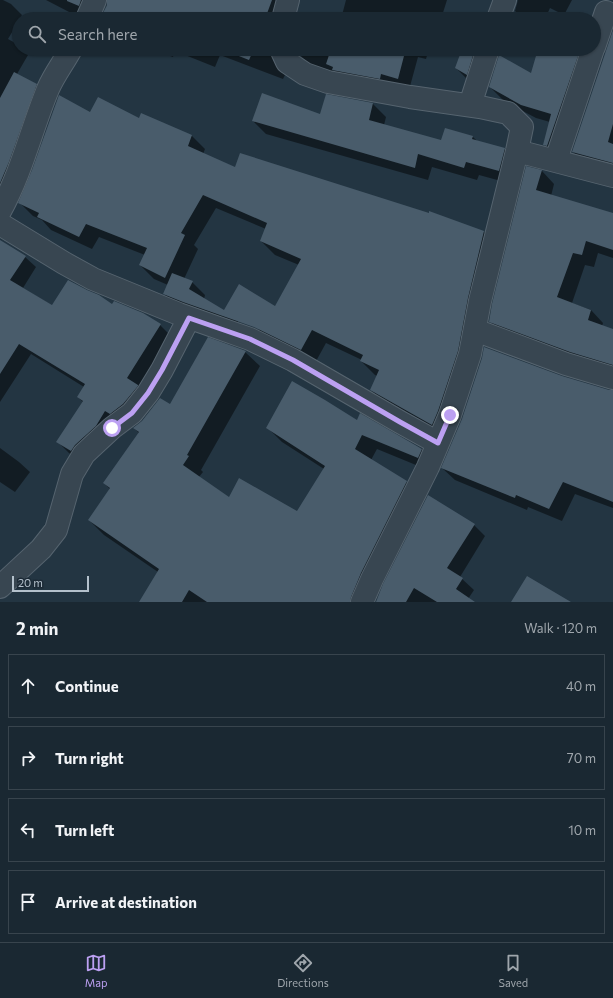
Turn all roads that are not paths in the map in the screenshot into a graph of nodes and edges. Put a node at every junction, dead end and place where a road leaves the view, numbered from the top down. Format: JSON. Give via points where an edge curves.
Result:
{"nodes":[{"id":1,"x":96,"y":0,"type":"edge"},
{"id":2,"x":288,"y":0,"type":"edge"},
{"id":3,"x":504,"y":0,"type":"edge"},
{"id":4,"x":90,"y":12,"type":"edge"},
{"id":5,"x":285,"y":12,"type":"edge"},
{"id":6,"x":500,"y":12,"type":"edge"},
{"id":7,"x":606,"y":12,"type":"dead end"},
{"id":8,"x":601,"y":27,"type":"edge"},
{"id":9,"x":67,"y":56,"type":"edge"},
{"id":10,"x":284,"y":56,"type":"edge"},
{"id":11,"x":486,"y":56,"type":"edge"},
{"id":12,"x":591,"y":56,"type":"edge"},
{"id":13,"x":470,"y":105,"type":"junction"},
{"id":14,"x":517,"y":151,"type":"junction"},
{"id":15,"x":556,"y":160,"type":"junction"},
{"id":16,"x":613,"y":176,"type":"edge"},
{"id":17,"x":0,"y":211,"type":"edge"},
{"id":18,"x":0,"y":224,"type":"edge"},
{"id":19,"x":189,"y":318,"type":"junction"},
{"id":20,"x":475,"y":330,"type":"junction"},
{"id":21,"x":613,"y":378,"type":"edge"},
{"id":22,"x":438,"y":443,"type":"junction"},
{"id":23,"x":0,"y":587,"type":"edge"},
{"id":24,"x":362,"y":602,"type":"edge"}],
"edges":[{"from":1,"to":4,"type":"street"},
{"from":2,"to":5,"type":"street"},
{"from":3,"to":6,"type":"street"},
{"from":7,"to":8,"type":"street"},
{"from":9,"to":17,"type":"street","via":[[49,88],[18,175]]},
{"from":10,"to":13,"type":"street","via":[[287,62],[305,74],[328,82]]},
{"from":11,"to":13,"type":"street"},
{"from":12,"to":15,"type":"street"},
{"from":13,"to":14,"type":"street","via":[[508,113],[522,127]]},
{"from":14,"to":15,"type":"street"},
{"from":14,"to":20,"type":"street"},
{"from":15,"to":16,"type":"street"},
{"from":18,"to":19,"type":"street","via":[[93,279]]},
{"from":19,"to":22,"type":"street","via":[[250,339],[293,360]]},
{"from":19,"to":23,"type":"street","via":[[148,393],[132,413],[84,454],[72,474],[56,530],[41,549]]},
{"from":20,"to":21,"type":"street","via":[[566,364]]},
{"from":20,"to":22,"type":"street","via":[[470,354]]},
{"from":22,"to":24,"type":"street"}]}
